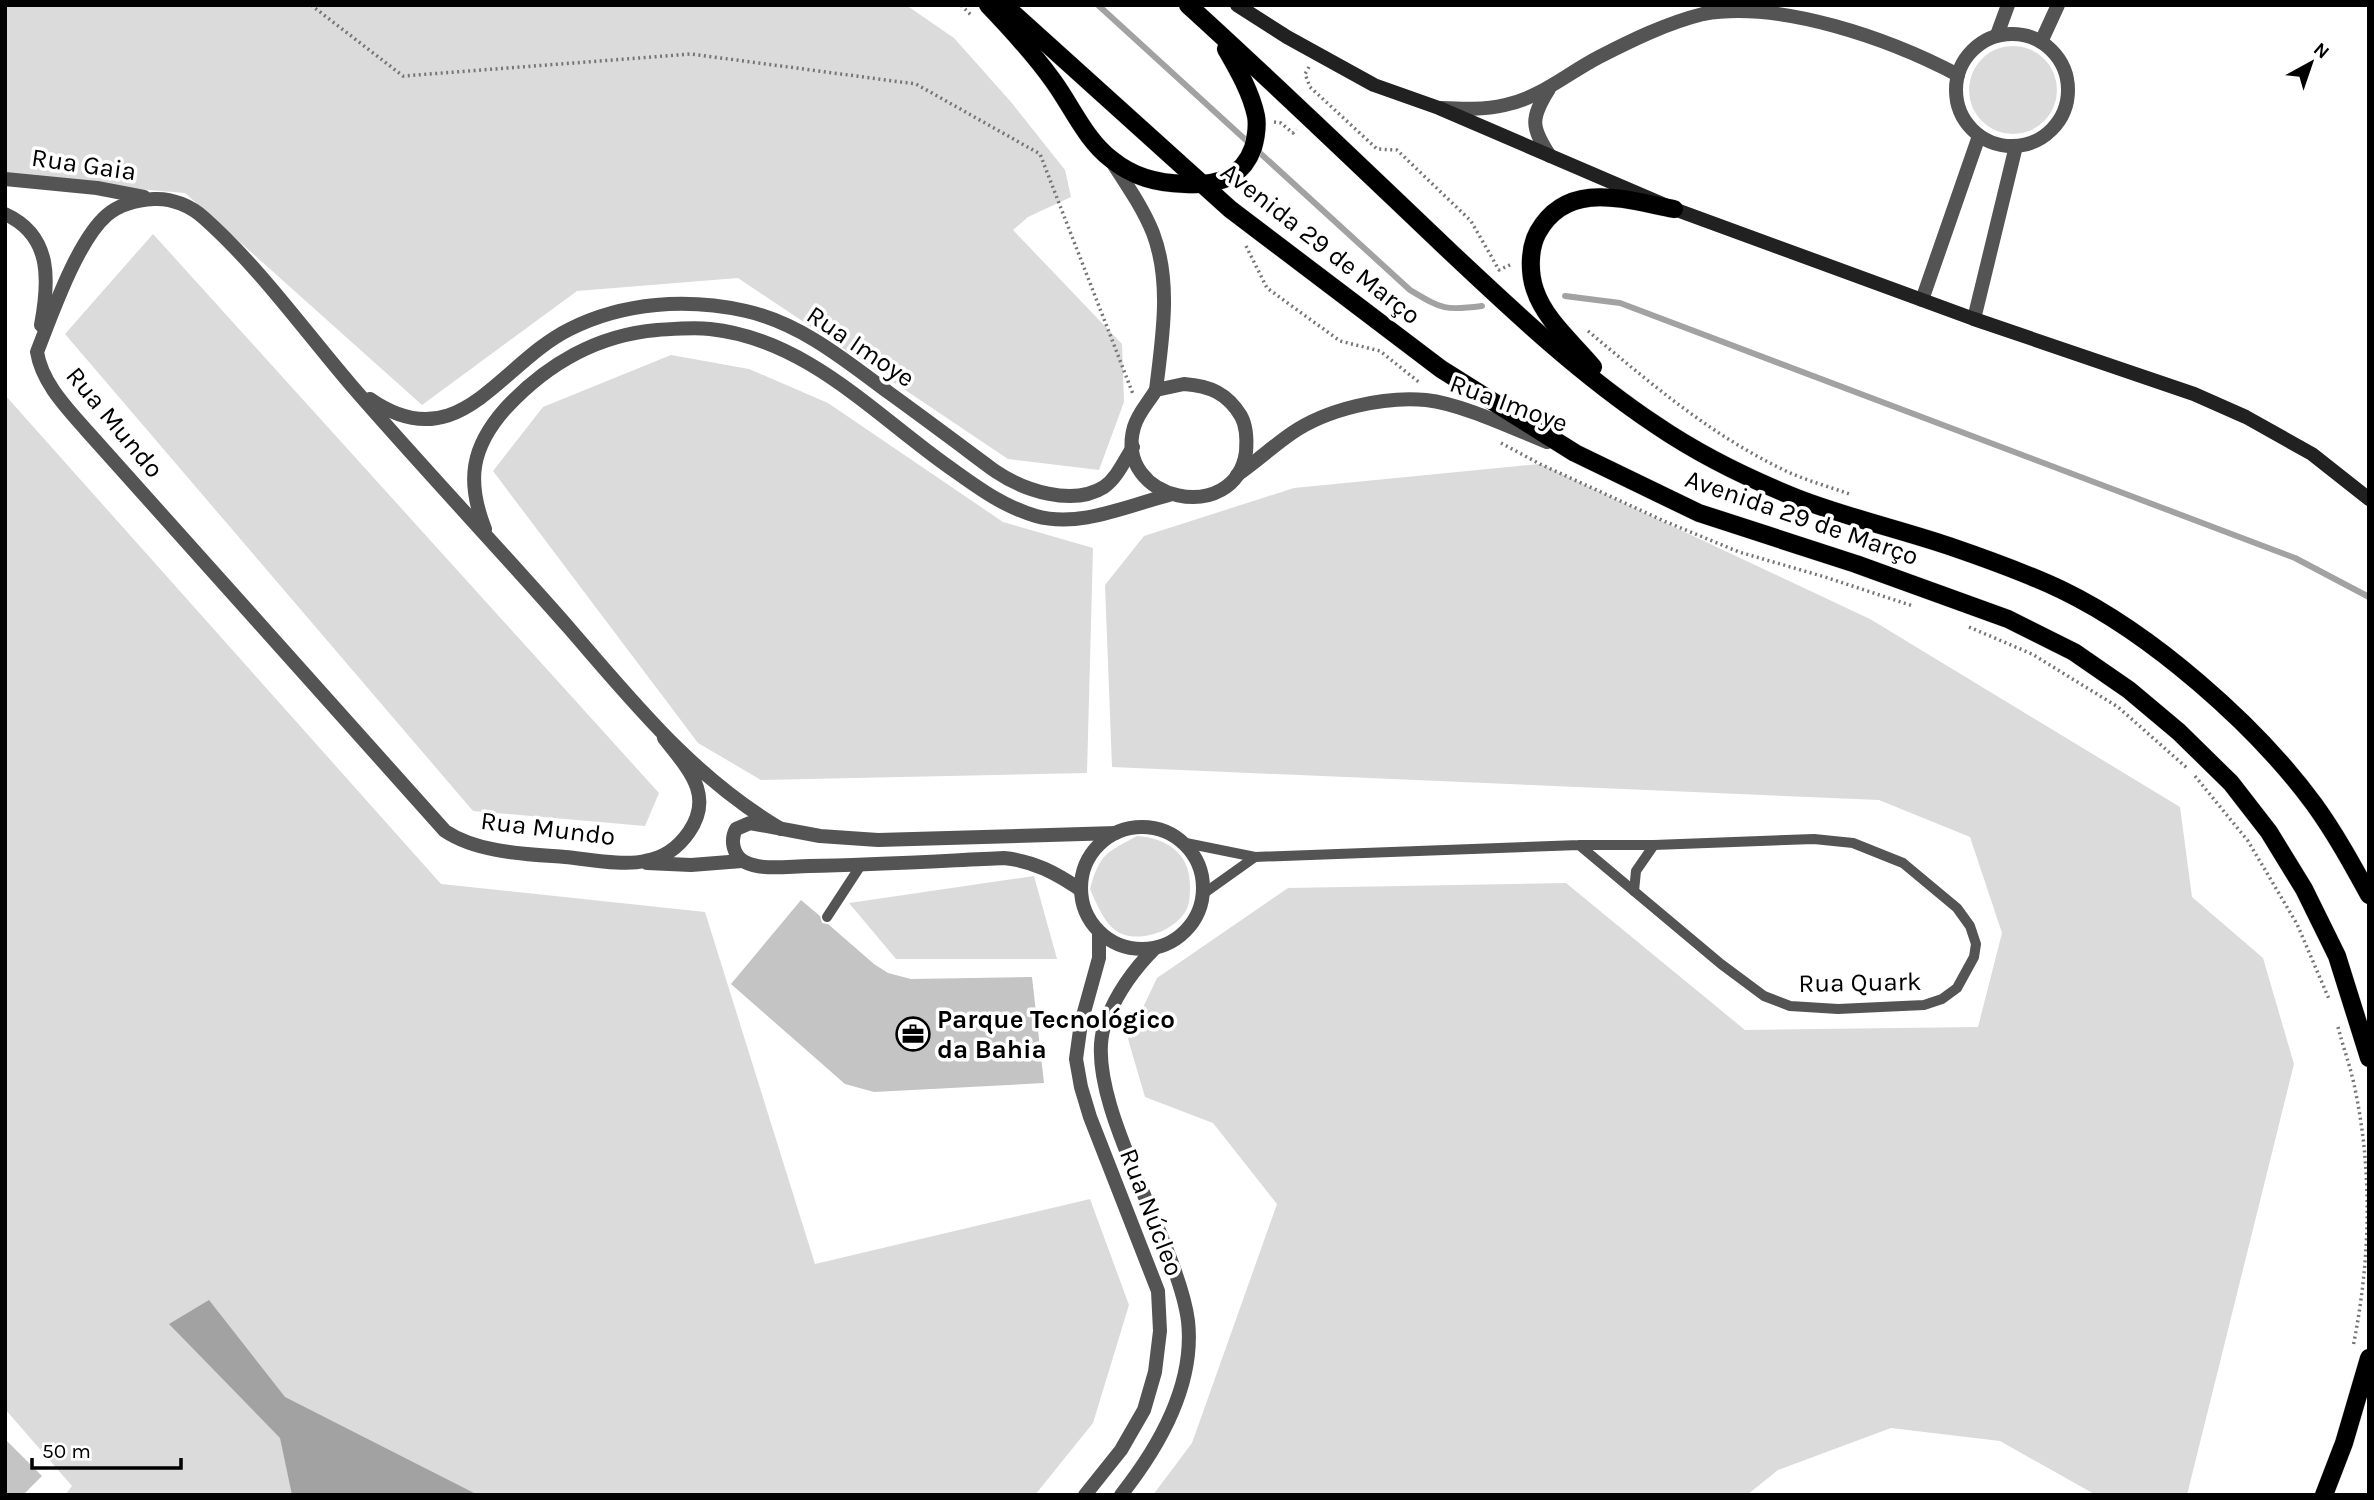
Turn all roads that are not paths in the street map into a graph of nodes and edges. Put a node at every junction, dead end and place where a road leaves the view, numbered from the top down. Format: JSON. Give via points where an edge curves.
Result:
{"nodes":[{"id":1,"x":988,"y":5,"type":"edge"},
{"id":2,"x":1004,"y":5,"type":"edge"},
{"id":3,"x":1188,"y":5,"type":"edge"},
{"id":4,"x":1237,"y":5,"type":"edge"},
{"id":5,"x":2008,"y":5,"type":"edge"},
{"id":6,"x":2058,"y":5,"type":"edge"},
{"id":7,"x":1212,"y":27,"type":"junction"},
{"id":8,"x":1997,"y":35,"type":"junction"},
{"id":9,"x":2041,"y":43,"type":"junction"},
{"id":10,"x":1958,"y":75,"type":"junction"},
{"id":11,"x":1552,"y":85,"type":"junction"},
{"id":12,"x":1439,"y":108,"type":"junction"},
{"id":13,"x":1979,"y":135,"type":"junction"},
{"id":14,"x":2016,"y":146,"type":"junction"},
{"id":15,"x":1550,"y":156,"type":"junction"},
{"id":16,"x":1109,"y":158,"type":"junction"},
{"id":17,"x":5,"y":179,"type":"edge"},
{"id":18,"x":1212,"y":183,"type":"junction"},
{"id":19,"x":156,"y":199,"type":"junction"},
{"id":20,"x":1674,"y":209,"type":"junction"},
{"id":21,"x":5,"y":215,"type":"edge"},
{"id":22,"x":1922,"y":300,"type":"junction"},
{"id":23,"x":1975,"y":319,"type":"junction"},
{"id":24,"x":37,"y":352,"type":"junction"},
{"id":25,"x":350,"y":384,"type":"junction"},
{"id":26,"x":1156,"y":390,"type":"junction"},
{"id":27,"x":1619,"y":400,"type":"junction"},
{"id":28,"x":1133,"y":447,"type":"junction"},
{"id":29,"x":1575,"y":453,"type":"junction"},
{"id":30,"x":1237,"y":475,"type":"junction"},
{"id":31,"x":1169,"y":495,"type":"junction"},
{"id":32,"x":2369,"y":499,"type":"edge"},
{"id":33,"x":488,"y":537,"type":"junction"},
{"id":34,"x":664,"y":738,"type":"junction"},
{"id":35,"x":781,"y":829,"type":"junction"},
{"id":36,"x":1116,"y":833,"type":"junction"},
{"id":37,"x":1181,"y":842,"type":"junction"},
{"id":38,"x":1579,"y":845,"type":"junction"},
{"id":39,"x":1654,"y":845,"type":"junction"},
{"id":40,"x":1255,"y":856,"type":"junction"},
{"id":41,"x":742,"y":861,"type":"junction"},
{"id":42,"x":642,"y":862,"type":"junction"},
{"id":43,"x":861,"y":865,"type":"junction"},
{"id":44,"x":1081,"y":890,"type":"junction"},
{"id":45,"x":1634,"y":891,"type":"junction"},
{"id":46,"x":1203,"y":894,"type":"junction"},
{"id":47,"x":2369,"y":895,"type":"edge"},
{"id":48,"x":827,"y":917,"type":"dead end"},
{"id":49,"x":1099,"y":932,"type":"junction"},
{"id":50,"x":1155,"y":948,"type":"junction"},
{"id":51,"x":2369,"y":1058,"type":"edge"},
{"id":52,"x":2369,"y":1358,"type":"edge"},
{"id":53,"x":1085,"y":1495,"type":"edge"},
{"id":54,"x":1121,"y":1495,"type":"edge"},
{"id":55,"x":2324,"y":1495,"type":"edge"}],
"edges":[{"from":1,"to":16,"type":"main road","via":[[1031,51]]},
{"from":2,"to":18,"type":"main road","name":"Avenida 29 de Março"},
{"from":3,"to":7,"type":"main road","name":"Avenida 29 de Março"},
{"from":4,"to":12,"type":"main road","via":[[1374,85]]},
{"from":5,"to":8,"type":"street"},
{"from":6,"to":9,"type":"street"},
{"from":7,"to":18,"type":"main road","via":[[1242,75],[1257,135],[1249,160],[1239,172]]},
{"from":7,"to":27,"type":"main road","name":"Avenida 29 de Março","via":[[1524,320]]},
{"from":8,"to":9,"type":"street","via":[[2012,33]]},
{"from":8,"to":10,"type":"street","via":[[1966,57]]},
{"from":9,"to":14,"type":"street","via":[[2064,69],[2066,104],[2048,133]]},
{"from":10,"to":11,"type":"street","via":[[1871,36],[1791,13],[1748,9],[1704,13],[1649,32]]},
{"from":10,"to":13,"type":"street","via":[[1958,107]]},
{"from":11,"to":12,"type":"street","via":[[1506,105]]},
{"from":11,"to":15,"type":"street","via":[[1534,117],[1536,135]]},
{"from":12,"to":15,"type":"main road"},
{"from":13,"to":14,"type":"street"},
{"from":13,"to":22,"type":"street"},
{"from":14,"to":23,"type":"street"},
{"from":15,"to":20,"type":"main road"},
{"from":16,"to":18,"type":"main road","via":[[1157,183]]},
{"from":16,"to":26,"type":"street","via":[[1154,235],[1162,274],[1164,316]]},
{"from":17,"to":19,"type":"street","name":"Rua Gaia"},
{"from":18,"to":29,"type":"main road","name":"Avenida 29 de Março","via":[[1230,209],[1441,369]]},
{"from":19,"to":24,"type":"street","name":"Rua Mundo","via":[[122,205],[98,226],[77,259]]},
{"from":19,"to":25,"type":"street","name":"Rua Mundo","via":[[183,204],[203,216]]},
{"from":20,"to":22,"type":"main road"},
{"from":20,"to":27,"type":"main road","via":[[1591,197],[1557,210],[1533,240],[1530,270],[1548,316]]},
{"from":21,"to":24,"type":"street","via":[[23,226],[43,254],[48,290]]},
{"from":22,"to":23,"type":"main road"},
{"from":23,"to":32,"type":"main road","via":[[2194,394],[2246,417],[2312,454]]},
{"from":24,"to":42,"type":"street","name":"Rua Mundo","via":[[44,376],[64,405],[445,831],[473,845]]},
{"from":25,"to":28,"type":"street","name":"Rua Imoye","via":[[396,414],[433,420],[475,403],[516,366],[572,328],[635,306],[706,305],[747,311],[802,334],[835,353],[995,471],[1032,490],[1089,493],[1115,476]]},
{"from":25,"to":33,"type":"street","name":"Rua Mundo"},
{"from":26,"to":28,"type":"street","via":[[1133,430]]},
{"from":26,"to":30,"type":"street","via":[[1202,385],[1220,392],[1234,405],[1244,421],[1247,439]]},
{"from":27,"to":47,"type":"main road","name":"Avenida 29 de Março","via":[[1710,459],[1756,481],[2006,567],[2102,611],[2141,637],[2238,718],[2312,802]]},
{"from":28,"to":31,"type":"street","via":[[1144,476]]},
{"from":29,"to":30,"type":"street","name":"Rua Imoye","via":[[1472,412],[1426,400],[1376,402],[1329,414],[1293,432]]},
{"from":29,"to":51,"type":"main road","name":"Avenida 29 de Março","via":[[1699,513],[2008,619],[2074,652],[2129,690],[2231,783],[2269,832],[2337,956]]},
{"from":30,"to":31,"type":"street","via":[[1206,496]]},
{"from":31,"to":33,"type":"street","name":"Rua Imoye","via":[[1092,517],[1036,516],[992,498],[803,359],[726,331],[667,330],[636,332],[583,349],[526,386],[499,416],[485,434],[474,471],[474,495]]},
{"from":33,"to":34,"type":"street","name":"Rua Mundo"},
{"from":34,"to":35,"type":"street","via":[[716,784]]},
{"from":34,"to":42,"type":"street","name":"Rua Mundo","via":[[697,785],[699,811],[697,821],[676,848]]},
{"from":35,"to":36,"type":"street","via":[[878,841]]},
{"from":35,"to":41,"type":"street","via":[[750,823],[736,829],[733,848]]},
{"from":36,"to":37,"type":"street","via":[[1150,828]]},
{"from":36,"to":44,"type":"street","via":[[1090,856]]},
{"from":37,"to":40,"type":"lane","name":"Rua Quark"},
{"from":37,"to":46,"type":"street","via":[[1198,865]]},
{"from":38,"to":39,"type":"lane","name":"Rua Quark"},
{"from":38,"to":40,"type":"lane","name":"Rua Quark"},
{"from":38,"to":45,"type":"lane","name":"Rua Quark"},
{"from":39,"to":45,"type":"lane","via":[[1636,871]]},
{"from":39,"to":45,"type":"lane","name":"Rua Quark","via":[[1814,839],[1871,849],[1903,863],[1958,908],[1976,944],[1974,957],[1957,988],[1924,1005],[1790,1006],[1764,996]]},
{"from":40,"to":46,"type":"lane"},
{"from":41,"to":42,"type":"street"},
{"from":41,"to":43,"type":"street","via":[[759,866]]},
{"from":43,"to":44,"type":"street","via":[[1025,860]]},
{"from":43,"to":48,"type":"lane"},
{"from":44,"to":49,"type":"street","via":[[1084,908]]},
{"from":46,"to":50,"type":"street","via":[[1191,926]]},
{"from":49,"to":50,"type":"street","via":[[1131,948]]},
{"from":49,"to":53,"type":"street","name":"Rua Núcleo","via":[[1099,958],[1076,1059],[1090,1117],[1158,1291],[1160,1331],[1144,1410],[1121,1450]]},
{"from":50,"to":54,"type":"street","name":"Rua Núcleo","via":[[1129,978],[1103,1029],[1103,1078],[1181,1289],[1188,1345],[1171,1415],[1149,1458]]},
{"from":52,"to":55,"type":"main road"}]}
